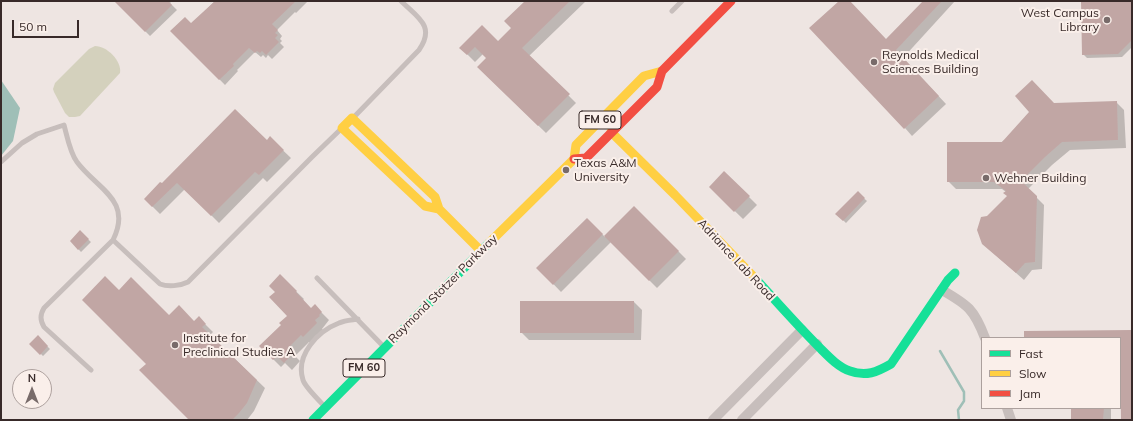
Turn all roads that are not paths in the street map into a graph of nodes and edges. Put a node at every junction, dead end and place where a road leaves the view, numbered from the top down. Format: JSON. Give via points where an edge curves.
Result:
{"nodes":[{"id":1,"x":401,"y":1,"type":"edge"},
{"id":2,"x":682,"y":1,"type":"edge"},
{"id":3,"x":731,"y":1,"type":"edge"},
{"id":4,"x":672,"y":11,"type":"dead end"},
{"id":5,"x":662,"y":71,"type":"junction"},
{"id":6,"x":636,"y":84,"type":"junction"},
{"id":7,"x":352,"y":118,"type":"junction"},
{"id":8,"x":342,"y":128,"type":"junction"},
{"id":9,"x":612,"y":132,"type":"junction"},
{"id":10,"x":574,"y":160,"type":"junction"},
{"id":11,"x":1,"y":162,"type":"edge"},
{"id":12,"x":439,"y":209,"type":"junction"},
{"id":13,"x":113,"y":240,"type":"junction"},
{"id":14,"x":481,"y":251,"type":"junction"},
{"id":15,"x":955,"y":273,"type":"dead end"},
{"id":16,"x":317,"y":278,"type":"dead end"},
{"id":17,"x":942,"y":290,"type":"junction"},
{"id":18,"x":358,"y":319,"type":"junction"},
{"id":19,"x":802,"y":330,"type":"junction"},
{"id":20,"x":984,"y":337,"type":"edge"},
{"id":21,"x":817,"y":344,"type":"junction"},
{"id":22,"x":385,"y":347,"type":"junction"},
{"id":23,"x":91,"y":370,"type":"dead end"},
{"id":24,"x":325,"y":408,"type":"junction"},
{"id":25,"x":1007,"y":409,"type":"edge"},
{"id":26,"x":313,"y":420,"type":"edge"},
{"id":27,"x":713,"y":420,"type":"edge"},
{"id":28,"x":742,"y":420,"type":"edge"},
{"id":29,"x":1011,"y":420,"type":"edge"}],
"edges":[{"from":1,"to":7,"type":"lane","via":[[424,24],[426,38],[418,50]]},
{"from":2,"to":4,"type":"lane"},
{"from":3,"to":5,"type":"street","name":"Raymond Stotzer Parkway","number":"FM 60"},
{"from":5,"to":6,"type":"street","name":"Raymond Stotzer Parkway","number":"FM 60","via":[[644,76]]},
{"from":5,"to":9,"type":"street","name":"Raymond Stotzer Parkway","number":"FM 60","via":[[656,87]]},
{"from":6,"to":9,"type":"street","via":[[631,101],[612,121]]},
{"from":6,"to":10,"type":"street","name":"Raymond Stotzer Parkway","number":"FM 60","via":[[576,145]]},
{"from":7,"to":8,"type":"street"},
{"from":7,"to":12,"type":"street","via":[[435,197]]},
{"from":8,"to":12,"type":"street","via":[[425,206]]},
{"from":8,"to":13,"type":"lane","via":[[188,282],[168,286],[160,284]]},
{"from":9,"to":10,"type":"street","name":"Raymond Stotzer Parkway","number":"FM 60","via":[[586,158]]},
{"from":9,"to":19,"type":"street","name":"Adriance Lab Road","via":[[753,276]]},
{"from":10,"to":14,"type":"street","name":"Raymond Stotzer Parkway","number":"FM 60"},
{"from":11,"to":13,"type":"lane","via":[[22,143],[37,134],[64,125],[76,161],[116,203],[120,219]]},
{"from":12,"to":14,"type":"street"},
{"from":13,"to":23,"type":"lane","via":[[44,308],[41,317],[44,327]]},
{"from":14,"to":22,"type":"street","name":"Raymond Stotzer Parkway","number":"FM 60"},
{"from":15,"to":17,"type":"street"},
{"from":16,"to":18,"type":"lane"},
{"from":17,"to":20,"type":"street","via":[[970,309]]},
{"from":17,"to":21,"type":"street","name":"Adriance Lab Road","via":[[890,364],[881,370],[869,374],[856,373],[842,367]]},
{"from":18,"to":22,"type":"lane"},
{"from":18,"to":24,"type":"lane","via":[[341,322],[328,328],[311,344],[302,360],[303,380]]},
{"from":19,"to":21,"type":"street","name":"Adriance Lab Road"},
{"from":19,"to":27,"type":"street"},
{"from":21,"to":28,"type":"street"},
{"from":22,"to":24,"type":"street","name":"Raymond Stotzer Parkway","number":"FM 60"},
{"from":24,"to":26,"type":"street","name":"Raymond Stotzer Parkway","number":"FM 60"},
{"from":25,"to":29,"type":"street"}]}
